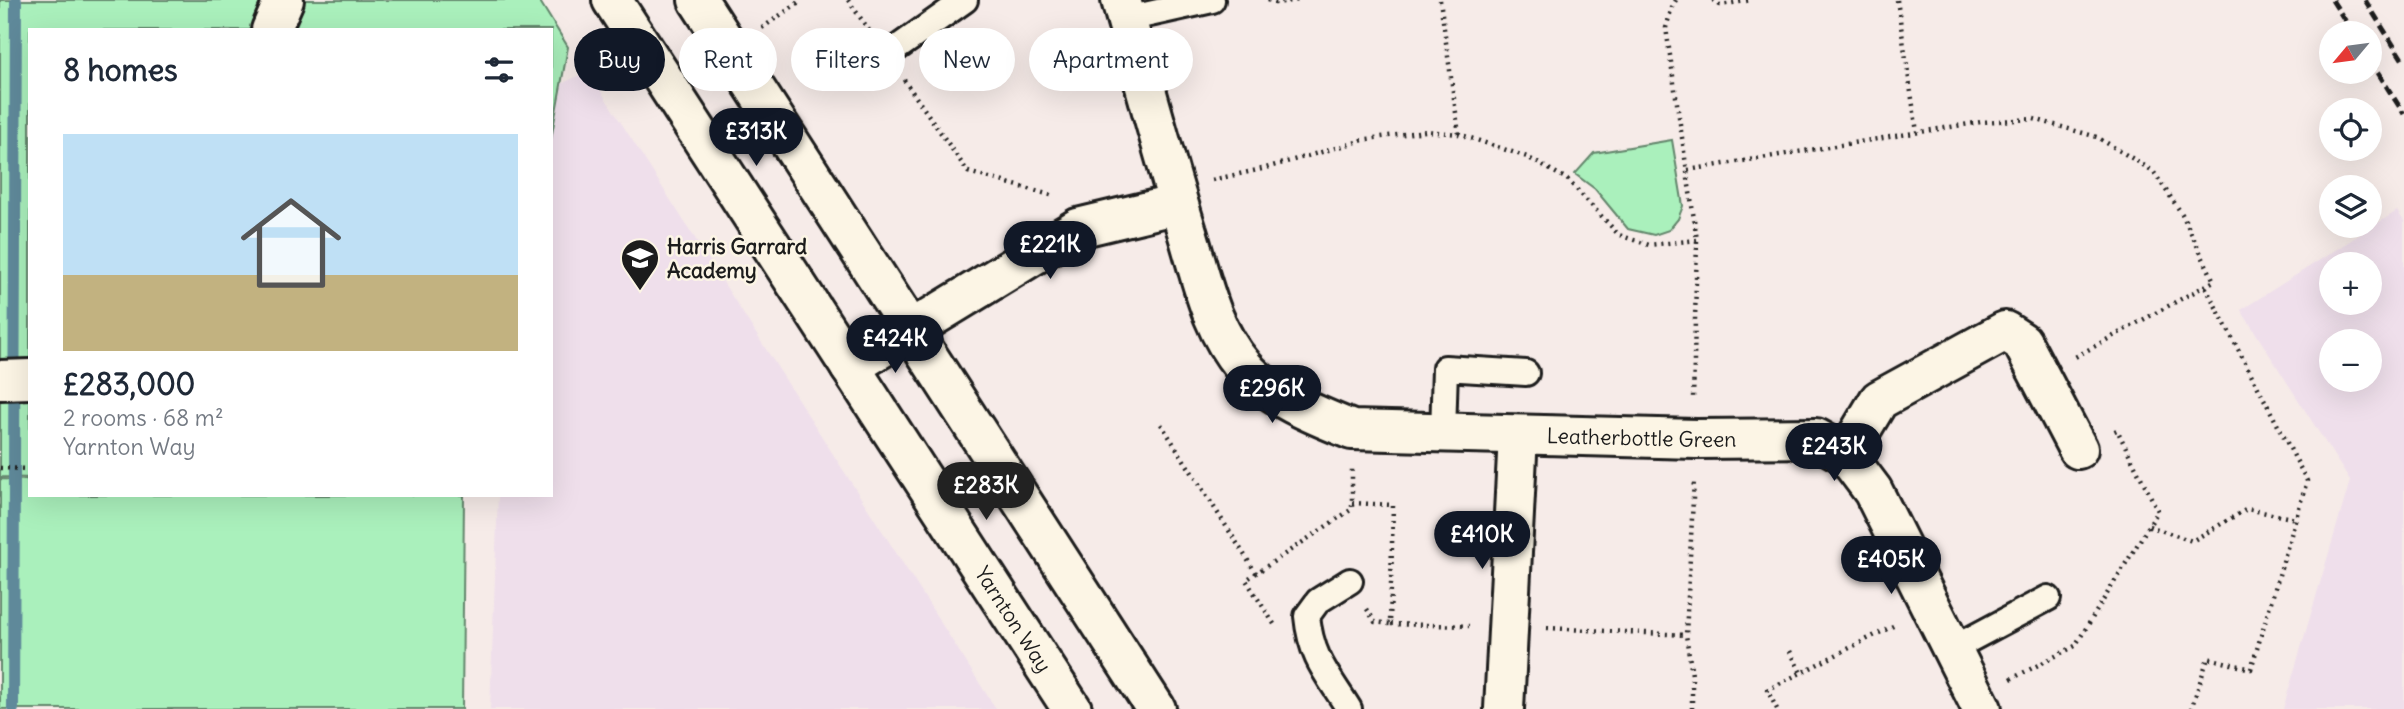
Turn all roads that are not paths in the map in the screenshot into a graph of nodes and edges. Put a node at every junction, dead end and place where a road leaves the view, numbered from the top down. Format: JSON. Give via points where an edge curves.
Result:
{"nodes":[{"id":1,"x":284,"y":0,"type":"edge"},
{"id":2,"x":612,"y":0,"type":"edge"},
{"id":3,"x":698,"y":0,"type":"edge"},
{"id":4,"x":965,"y":0,"type":"edge"},
{"id":5,"x":1212,"y":0,"type":"edge"},
{"id":6,"x":1124,"y":10,"type":"edge"},
{"id":7,"x":272,"y":28,"type":"edge"},
{"id":8,"x":905,"y":42,"type":"edge"},
{"id":9,"x":1176,"y":196,"type":"junction"},
{"id":10,"x":910,"y":331,"type":"junction"},
{"id":11,"x":850,"y":367,"type":"junction"},
{"id":12,"x":1526,"y":373,"type":"dead end"},
{"id":13,"x":28,"y":379,"type":"edge"},
{"id":14,"x":0,"y":380,"type":"edge"},
{"id":15,"x":1443,"y":433,"type":"junction"},
{"id":16,"x":1518,"y":435,"type":"junction"},
{"id":17,"x":2078,"y":450,"type":"road end"},
{"id":18,"x":1846,"y":455,"type":"junction"},
{"id":19,"x":1350,"y":581,"type":"dead end"},
{"id":20,"x":2048,"y":598,"type":"dead end"},
{"id":21,"x":1952,"y":649,"type":"junction"},
{"id":22,"x":1979,"y":703,"type":"edge"},
{"id":23,"x":1072,"y":709,"type":"edge"},
{"id":24,"x":1156,"y":709,"type":"edge"},
{"id":25,"x":1349,"y":709,"type":"edge"},
{"id":26,"x":1504,"y":709,"type":"edge"}],
"edges":[{"from":1,"to":7,"type":"street"},
{"from":2,"to":11,"type":"street","name":"Yarnton Way"},
{"from":3,"to":10,"type":"street"},
{"from":4,"to":8,"type":"lane"},
{"from":5,"to":6,"type":"lane"},
{"from":6,"to":9,"type":"street","name":"Leatherbottle Green"},
{"from":9,"to":10,"type":"street","via":[[1077,229]]},
{"from":9,"to":15,"type":"street","name":"Leatherbottle Green","via":[[1217,328],[1243,368],[1310,413],[1352,430]]},
{"from":10,"to":11,"type":"street"},
{"from":10,"to":24,"type":"street"},
{"from":11,"to":23,"type":"street","name":"Yarnton Way"},
{"from":12,"to":15,"type":"lane","via":[[1444,368]]},
{"from":13,"to":14,"type":"street"},
{"from":15,"to":16,"type":"street","name":"Leatherbottle Green"},
{"from":16,"to":18,"type":"street","name":"Leatherbottle Green","via":[[1816,438]]},
{"from":16,"to":26,"type":"street","name":"Leatherbottle Green"},
{"from":17,"to":18,"type":"street","via":[[2022,342],[2005,331],[1879,400]]},
{"from":18,"to":21,"type":"street","name":"Leatherbottle Green","via":[[1872,491]]},
{"from":19,"to":25,"type":"lane","via":[[1318,601],[1307,616],[1315,655]]},
{"from":20,"to":21,"type":"lane"},
{"from":21,"to":22,"type":"street","name":"Leatherbottle Green"}]}
